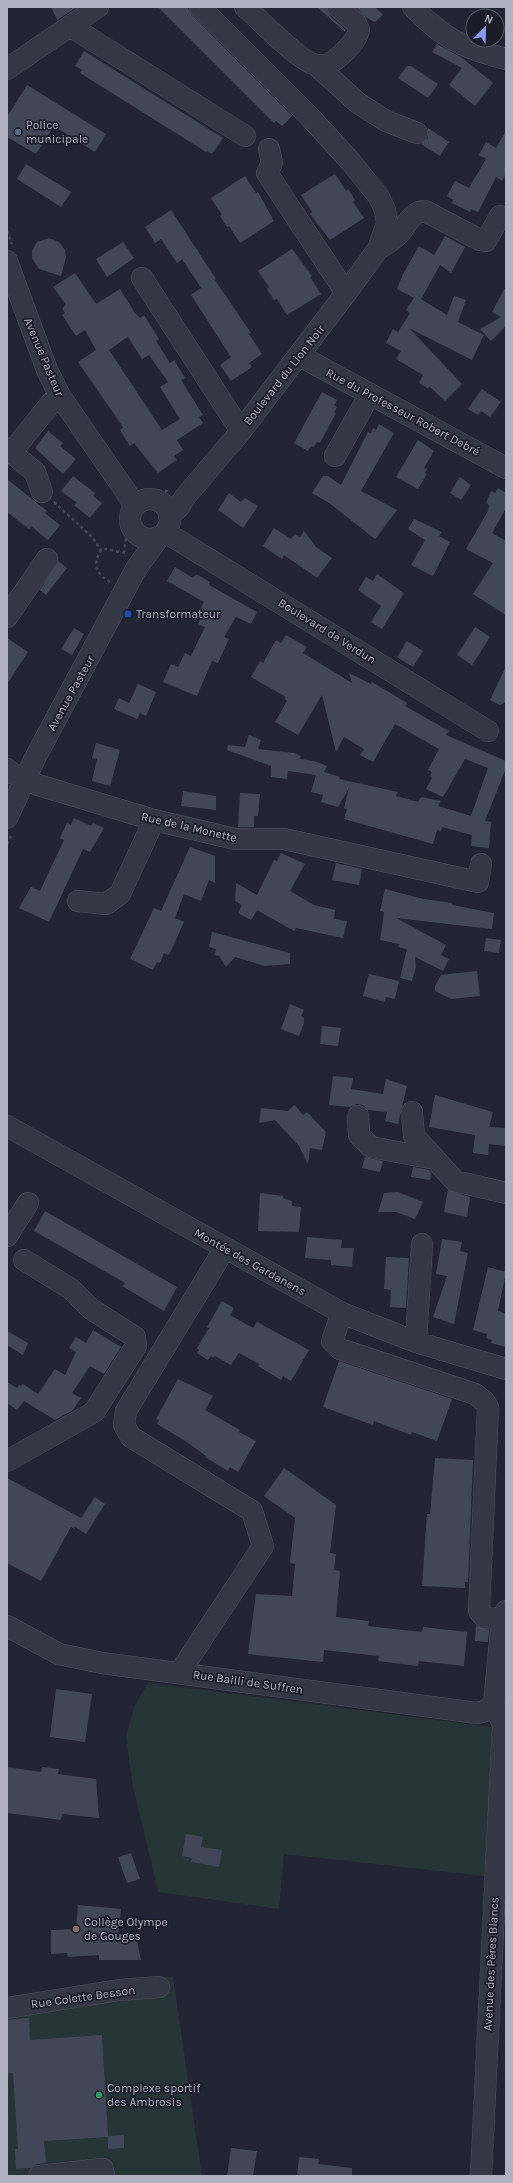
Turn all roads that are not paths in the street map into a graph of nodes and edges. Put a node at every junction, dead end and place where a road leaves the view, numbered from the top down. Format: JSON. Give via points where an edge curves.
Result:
{"nodes":[{"id":1,"x":200,"y":7,"type":"edge"},
{"id":2,"x":245,"y":7,"type":"edge"},
{"id":3,"x":338,"y":7,"type":"edge"},
{"id":4,"x":413,"y":7,"type":"edge"},
{"id":5,"x":92,"y":9,"type":"edge"},
{"id":6,"x":70,"y":26,"type":"junction"},
{"id":7,"x":502,"y":52,"type":"edge"},
{"id":8,"x":316,"y":65,"type":"junction"},
{"id":9,"x":7,"y":69,"type":"edge"},
{"id":10,"x":416,"y":133,"type":"dead end"},
{"id":11,"x":245,"y":136,"type":"dead end"},
{"id":12,"x":269,"y":149,"type":"dead end"},
{"id":13,"x":500,"y":216,"type":"dead end"},
{"id":14,"x":378,"y":249,"type":"junction"},
{"id":15,"x":7,"y":261,"type":"edge"},
{"id":16,"x":142,"y":278,"type":"dead end"},
{"id":17,"x":346,"y":293,"type":"junction"},
{"id":18,"x":300,"y":356,"type":"junction"},
{"id":19,"x":370,"y":394,"type":"junction"},
{"id":20,"x":60,"y":396,"type":"junction"},
{"id":21,"x":241,"y":431,"type":"junction"},
{"id":22,"x":9,"y":451,"type":"edge"},
{"id":23,"x":335,"y":456,"type":"dead end"},
{"id":24,"x":506,"y":468,"type":"edge"},
{"id":25,"x":42,"y":492,"type":"road end"},
{"id":26,"x":135,"y":505,"type":"junction"},
{"id":27,"x":163,"y":521,"type":"junction"},
{"id":28,"x":136,"y":534,"type":"junction"},
{"id":29,"x":47,"y":559,"type":"dead end"},
{"id":30,"x":136,"y":568,"type":"junction"},
{"id":31,"x":7,"y":617,"type":"edge"},
{"id":32,"x":488,"y":731,"type":"dead end"},
{"id":33,"x":7,"y":769,"type":"edge"},
{"id":34,"x":26,"y":780,"type":"junction"},
{"id":35,"x":7,"y":818,"type":"edge"},
{"id":36,"x":154,"y":820,"type":"junction"},
{"id":37,"x":481,"y":864,"type":"dead end"},
{"id":38,"x":78,"y":901,"type":"dead end"},
{"id":39,"x":412,"y":1112,"type":"dead end"},
{"id":40,"x":358,"y":1116,"type":"dead end"},
{"id":41,"x":7,"y":1126,"type":"edge"},
{"id":42,"x":435,"y":1159,"type":"junction"},
{"id":43,"x":506,"y":1193,"type":"edge"},
{"id":44,"x":28,"y":1203,"type":"dead end"},
{"id":45,"x":7,"y":1236,"type":"edge"},
{"id":46,"x":422,"y":1244,"type":"dead end"},
{"id":47,"x":225,"y":1248,"type":"junction"},
{"id":48,"x":24,"y":1260,"type":"dead end"},
{"id":49,"x":342,"y":1313,"type":"junction"},
{"id":50,"x":416,"y":1342,"type":"junction"},
{"id":51,"x":506,"y":1369,"type":"edge"},
{"id":52,"x":7,"y":1461,"type":"edge"},
{"id":53,"x":504,"y":1615,"type":"edge"},
{"id":54,"x":7,"y":1626,"type":"edge"},
{"id":55,"x":180,"y":1672,"type":"junction"},
{"id":56,"x":494,"y":1704,"type":"junction"},
{"id":57,"x":159,"y":1987,"type":"dead end"},
{"id":58,"x":7,"y":2008,"type":"edge"},
{"id":59,"x":39,"y":2176,"type":"edge"},
{"id":60,"x":104,"y":2176,"type":"edge"},
{"id":61,"x":481,"y":2176,"type":"edge"}],
"edges":[{"from":1,"to":14,"type":"street","via":[[309,116],[379,197],[387,223]]},
{"from":2,"to":8,"type":"street","via":[[296,53]]},
{"from":3,"to":8,"type":"street","via":[[356,23],[360,30],[357,40],[334,62]]},
{"from":4,"to":7,"type":"street","via":[[443,35],[483,54]]},
{"from":5,"to":6,"type":"street"},
{"from":6,"to":9,"type":"street"},
{"from":6,"to":11,"type":"street"},
{"from":8,"to":10,"type":"street","via":[[358,103],[386,121]]},
{"from":12,"to":17,"type":"street","via":[[272,163],[267,173]]},
{"from":13,"to":14,"type":"street","via":[[486,241],[425,211],[420,211],[400,233]]},
{"from":14,"to":17,"type":"street","name":"Boulevard du Lion Noir"},
{"from":15,"to":20,"type":"street","name":"Avenue Pasteur","via":[[47,370]]},
{"from":16,"to":21,"type":"street"},
{"from":17,"to":18,"type":"street","name":"Boulevard du Lion Noir"},
{"from":18,"to":19,"type":"street","name":"Rue du Professeur Robert Debré"},
{"from":18,"to":21,"type":"street","name":"Boulevard du Lion Noir"},
{"from":19,"to":23,"type":"street"},
{"from":19,"to":24,"type":"street","name":"Rue du Professeur Robert Debré"},
{"from":20,"to":22,"type":"street"},
{"from":20,"to":26,"type":"street","name":"Avenue Pasteur"},
{"from":21,"to":27,"type":"street","name":"Boulevard du Lion Noir","via":[[185,497],[179,508]]},
{"from":22,"to":25,"type":"street","via":[[35,472]]},
{"from":26,"to":27,"type":"street","via":[[146,500]]},
{"from":26,"to":28,"type":"street","via":[[130,523]]},
{"from":27,"to":28,"type":"street","via":[[147,539]]},
{"from":27,"to":30,"type":"street","name":"Avenue Pasteur"},
{"from":27,"to":32,"type":"street","name":"Boulevard de Verdun"},
{"from":28,"to":30,"type":"street","name":"Avenue Pasteur"},
{"from":29,"to":31,"type":"street"},
{"from":30,"to":34,"type":"street","name":"Avenue Pasteur"},
{"from":33,"to":34,"type":"street","name":"Rue de la Monette"},
{"from":34,"to":35,"type":"street","name":"Avenue Pasteur"},
{"from":34,"to":36,"type":"street","name":"Rue de la Monette"},
{"from":36,"to":37,"type":"street","name":"Rue de la Monette","via":[[235,838],[284,839],[478,882]]},
{"from":36,"to":38,"type":"street","via":[[120,894],[106,904]]},
{"from":39,"to":42,"type":"street","via":[[414,1136]]},
{"from":40,"to":42,"type":"street","via":[[359,1135],[372,1147]]},
{"from":41,"to":47,"type":"street","name":"Montée des Gardanens"},
{"from":42,"to":43,"type":"street","via":[[455,1180]]},
{"from":44,"to":45,"type":"street"},
{"from":46,"to":50,"type":"street"},
{"from":47,"to":49,"type":"street","name":"Montée des Gardanens"},
{"from":47,"to":55,"type":"street","via":[[126,1411],[124,1425],[131,1437],[252,1511],[263,1546]]},
{"from":48,"to":52,"type":"street","via":[[71,1289],[91,1309],[135,1337],[136,1346],[94,1412]]},
{"from":49,"to":50,"type":"street","name":"Montée des Gardanens"},
{"from":49,"to":53,"type":"street","via":[[332,1341],[340,1349],[475,1394],[488,1407],[480,1611],[485,1618]]},
{"from":50,"to":51,"type":"street","name":"Montée des Gardanens"},
{"from":53,"to":56,"type":"street","name":"Avenue des Pères Blancs"},
{"from":54,"to":55,"type":"street","name":"Rue Bailli de Suffren","via":[[60,1654],[102,1663]]},
{"from":55,"to":56,"type":"street","name":"Rue Bailli de Suffren","via":[[477,1713]]},
{"from":56,"to":61,"type":"street","name":"Avenue des Pères Blancs","via":[[503,1724]]},
{"from":57,"to":58,"type":"street","name":"Rue Colette Besson","via":[[119,1990]]},
{"from":59,"to":60,"type":"street","via":[[103,2170]]}]}
